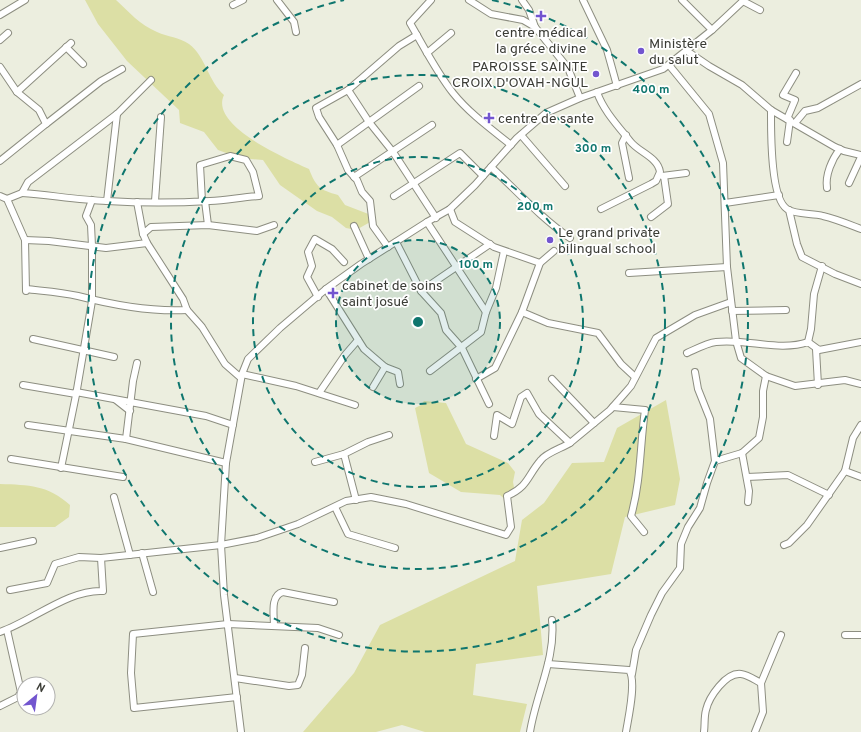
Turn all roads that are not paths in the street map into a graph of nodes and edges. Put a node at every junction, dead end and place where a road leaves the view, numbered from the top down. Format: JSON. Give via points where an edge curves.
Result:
{"nodes":[{"id":1,"x":25,"y":0,"type":"edge"},
{"id":2,"x":243,"y":0,"type":"edge"},
{"id":3,"x":277,"y":0,"type":"edge"},
{"id":4,"x":431,"y":0,"type":"edge"},
{"id":5,"x":469,"y":0,"type":"edge"},
{"id":6,"x":522,"y":0,"type":"edge"},
{"id":7,"x":583,"y":0,"type":"edge"},
{"id":8,"x":682,"y":0,"type":"edge"},
{"id":9,"x":743,"y":1,"type":"edge"},
{"id":10,"x":233,"y":6,"type":"dead end"},
{"id":11,"x":760,"y":10,"type":"dead end"},
{"id":12,"x":0,"y":15,"type":"edge"},
{"id":13,"x":535,"y":27,"type":"junction"},
{"id":14,"x":712,"y":30,"type":"junction"},
{"id":15,"x":296,"y":32,"type":"dead end"},
{"id":16,"x":8,"y":33,"type":"dead end"},
{"id":17,"x":451,"y":33,"type":"dead end"},
{"id":18,"x":417,"y":35,"type":"junction"},
{"id":19,"x":0,"y":40,"type":"edge"},
{"id":20,"x":687,"y":51,"type":"junction"},
{"id":21,"x":427,"y":53,"type":"junction"},
{"id":22,"x":82,"y":64,"type":"dead end"},
{"id":23,"x":669,"y":65,"type":"junction"},
{"id":24,"x":0,"y":67,"type":"edge"},
{"id":25,"x":122,"y":68,"type":"dead end"},
{"id":26,"x":796,"y":73,"type":"dead end"},
{"id":27,"x":151,"y":80,"type":"dead end"},
{"id":28,"x":861,"y":84,"type":"edge"},
{"id":29,"x":419,"y":86,"type":"dead end"},
{"id":30,"x":617,"y":86,"type":"junction"},
{"id":31,"x":348,"y":90,"type":"junction"},
{"id":32,"x":17,"y":92,"type":"junction"},
{"id":33,"x":597,"y":92,"type":"junction"},
{"id":34,"x":580,"y":98,"type":"junction"},
{"id":35,"x":771,"y":110,"type":"junction"},
{"id":36,"x":117,"y":114,"type":"junction"},
{"id":37,"x":161,"y":118,"type":"dead end"},
{"id":38,"x":791,"y":121,"type":"junction"},
{"id":39,"x":369,"y":122,"type":"junction"},
{"id":40,"x":46,"y":124,"type":"junction"},
{"id":41,"x":432,"y":125,"type":"dead end"},
{"id":42,"x":521,"y":135,"type":"junction"},
{"id":43,"x":626,"y":135,"type":"junction"},
{"id":44,"x":787,"y":142,"type":"dead end"},
{"id":45,"x":337,"y":145,"type":"junction"},
{"id":46,"x":511,"y":145,"type":"junction"},
{"id":47,"x":840,"y":150,"type":"junction"},
{"id":48,"x":394,"y":152,"type":"junction"},
{"id":49,"x":861,"y":156,"type":"edge"},
{"id":50,"x":0,"y":161,"type":"edge"},
{"id":51,"x":491,"y":167,"type":"junction"},
{"id":52,"x":686,"y":174,"type":"dead end"},
{"id":53,"x":483,"y":176,"type":"junction"},
{"id":54,"x":661,"y":176,"type":"junction"},
{"id":55,"x":354,"y":177,"type":"junction"},
{"id":56,"x":628,"y":178,"type":"dead end"},
{"id":57,"x":414,"y":183,"type":"junction"},
{"id":58,"x":849,"y":183,"type":"dead end"},
{"id":59,"x":565,"y":186,"type":"dead end"},
{"id":60,"x":826,"y":188,"type":"dead end"},
{"id":61,"x":22,"y":193,"type":"junction"},
{"id":62,"x":779,"y":195,"type":"junction"},
{"id":63,"x":0,"y":196,"type":"edge"},
{"id":64,"x":394,"y":196,"type":"dead end"},
{"id":65,"x":7,"y":199,"type":"junction"},
{"id":66,"x":92,"y":200,"type":"junction"},
{"id":67,"x":107,"y":201,"type":"junction"},
{"id":68,"x":155,"y":201,"type":"junction"},
{"id":69,"x":204,"y":201,"type":"junction"},
{"id":70,"x":137,"y":202,"type":"junction"},
{"id":71,"x":725,"y":203,"type":"junction"},
{"id":72,"x":450,"y":209,"type":"junction"},
{"id":73,"x":601,"y":209,"type":"dead end"},
{"id":74,"x":789,"y":210,"type":"junction"},
{"id":75,"x":651,"y":217,"type":"dead end"},
{"id":76,"x":436,"y":218,"type":"junction"},
{"id":77,"x":427,"y":222,"type":"junction"},
{"id":78,"x":208,"y":225,"type":"junction"},
{"id":79,"x":274,"y":225,"type":"dead end"},
{"id":80,"x":354,"y":226,"type":"dead end"},
{"id":81,"x":861,"y":229,"type":"edge"},
{"id":82,"x":143,"y":234,"type":"junction"},
{"id":83,"x":570,"y":238,"type":"dead end"},
{"id":84,"x":25,"y":240,"type":"junction"},
{"id":85,"x":396,"y":242,"type":"junction"},
{"id":86,"x":147,"y":243,"type":"junction"},
{"id":87,"x":490,"y":244,"type":"junction"},
{"id":88,"x":92,"y":246,"type":"junction"},
{"id":89,"x":388,"y":247,"type":"junction"},
{"id":90,"x":554,"y":250,"type":"dead end"},
{"id":91,"x":504,"y":251,"type":"junction"},
{"id":92,"x":369,"y":259,"type":"junction"},
{"id":93,"x":344,"y":262,"type":"dead end"},
{"id":94,"x":540,"y":263,"type":"junction"},
{"id":95,"x":822,"y":266,"type":"junction"},
{"id":96,"x":457,"y":267,"type":"junction"},
{"id":97,"x":727,"y":267,"type":"junction"},
{"id":98,"x":629,"y":273,"type":"dead end"},
{"id":99,"x":861,"y":284,"type":"edge"},
{"id":100,"x":326,"y":289,"type":"junction"},
{"id":101,"x":421,"y":291,"type":"junction"},
{"id":102,"x":318,"y":296,"type":"junction"},
{"id":103,"x":92,"y":301,"type":"junction"},
{"id":104,"x":731,"y":302,"type":"junction"},
{"id":105,"x":187,"y":310,"type":"junction"},
{"id":106,"x":786,"y":310,"type":"dead end"},
{"id":107,"x":732,"y":311,"type":"junction"},
{"id":108,"x":486,"y":312,"type":"junction"},
{"id":109,"x":522,"y":312,"type":"junction"},
{"id":110,"x":33,"y":339,"type":"dead end"},
{"id":111,"x":358,"y":340,"type":"junction"},
{"id":112,"x":736,"y":341,"type":"junction"},
{"id":113,"x":808,"y":342,"type":"junction"},
{"id":114,"x":861,"y":342,"type":"edge"},
{"id":115,"x":462,"y":348,"type":"junction"},
{"id":116,"x":84,"y":349,"type":"junction"},
{"id":117,"x":816,"y":349,"type":"junction"},
{"id":118,"x":687,"y":353,"type":"dead end"},
{"id":119,"x":114,"y":357,"type":"dead end"},
{"id":120,"x":137,"y":363,"type":"dead end"},
{"id":121,"x":385,"y":368,"type":"junction"},
{"id":122,"x":430,"y":371,"type":"dead end"},
{"id":123,"x":695,"y":372,"type":"dead end"},
{"id":124,"x":241,"y":376,"type":"junction"},
{"id":125,"x":766,"y":376,"type":"junction"},
{"id":126,"x":635,"y":378,"type":"junction"},
{"id":127,"x":476,"y":379,"type":"junction"},
{"id":128,"x":552,"y":379,"type":"dead end"},
{"id":129,"x":400,"y":384,"type":"dead end"},
{"id":130,"x":861,"y":384,"type":"edge"},
{"id":131,"x":23,"y":385,"type":"dead end"},
{"id":132,"x":818,"y":385,"type":"junction"},
{"id":133,"x":373,"y":387,"type":"dead end"},
{"id":134,"x":76,"y":393,"type":"junction"},
{"id":135,"x":319,"y":393,"type":"junction"},
{"id":136,"x":131,"y":401,"type":"junction"},
{"id":137,"x":489,"y":404,"type":"dead end"},
{"id":138,"x":356,"y":405,"type":"dead end"},
{"id":139,"x":613,"y":407,"type":"junction"},
{"id":140,"x":130,"y":411,"type":"junction"},
{"id":141,"x":594,"y":423,"type":"junction"},
{"id":142,"x":28,"y":425,"type":"dead end"},
{"id":143,"x":233,"y":425,"type":"junction"},
{"id":144,"x":861,"y":425,"type":"edge"},
{"id":145,"x":69,"y":431,"type":"junction"},
{"id":146,"x":388,"y":435,"type":"dead end"},
{"id":147,"x":494,"y":436,"type":"dead end"},
{"id":148,"x":126,"y":439,"type":"junction"},
{"id":149,"x":570,"y":443,"type":"junction"},
{"id":150,"x":742,"y":453,"type":"junction"},
{"id":151,"x":344,"y":454,"type":"junction"},
{"id":152,"x":11,"y":459,"type":"dead end"},
{"id":153,"x":715,"y":461,"type":"junction"},
{"id":154,"x":316,"y":462,"type":"dead end"},
{"id":155,"x":226,"y":463,"type":"junction"},
{"id":156,"x":62,"y":468,"type":"junction"},
{"id":157,"x":845,"y":471,"type":"junction"},
{"id":158,"x":123,"y":477,"type":"dead end"},
{"id":159,"x":747,"y":477,"type":"junction"},
{"id":160,"x":861,"y":477,"type":"edge"},
{"id":161,"x":828,"y":494,"type":"junction"},
{"id":162,"x":114,"y":497,"type":"dead end"},
{"id":163,"x":356,"y":500,"type":"junction"},
{"id":164,"x":748,"y":502,"type":"dead end"},
{"id":165,"x":335,"y":507,"type":"junction"},
{"id":166,"x":644,"y":532,"type":"dead end"},
{"id":167,"x":33,"y":541,"type":"dead end"},
{"id":168,"x":221,"y":545,"type":"junction"},
{"id":169,"x":784,"y":545,"type":"dead end"},
{"id":170,"x":0,"y":548,"type":"edge"},
{"id":171,"x":395,"y":548,"type":"dead end"},
{"id":172,"x":142,"y":553,"type":"junction"},
{"id":173,"x":130,"y":555,"type":"junction"},
{"id":174,"x":101,"y":558,"type":"junction"},
{"id":175,"x":10,"y":590,"type":"dead end"},
{"id":176,"x":153,"y":592,"type":"dead end"},
{"id":177,"x":334,"y":602,"type":"dead end"},
{"id":178,"x":552,"y":620,"type":"dead end"},
{"id":179,"x":228,"y":624,"type":"junction"},
{"id":180,"x":274,"y":626,"type":"junction"},
{"id":181,"x":7,"y":630,"type":"junction"},
{"id":182,"x":0,"y":632,"type":"edge"},
{"id":183,"x":339,"y":635,"type":"dead end"},
{"id":184,"x":781,"y":635,"type":"dead end"},
{"id":185,"x":845,"y":635,"type":"dead end"},
{"id":186,"x":861,"y":635,"type":"edge"},
{"id":187,"x":305,"y":648,"type":"dead end"},
{"id":188,"x":548,"y":664,"type":"junction"},
{"id":189,"x":632,"y":674,"type":"junction"},
{"id":190,"x":234,"y":678,"type":"junction"},
{"id":191,"x":761,"y":683,"type":"junction"},
{"id":192,"x":237,"y":696,"type":"junction"},
{"id":193,"x":0,"y":706,"type":"edge"},
{"id":194,"x":241,"y":732,"type":"edge"},
{"id":195,"x":530,"y":732,"type":"edge"},
{"id":196,"x":626,"y":732,"type":"edge"},
{"id":197,"x":704,"y":732,"type":"edge"},
{"id":198,"x":755,"y":732,"type":"edge"}],
"edges":[{"from":1,"to":12,"type":"street"},
{"from":2,"to":10,"type":"street"},
{"from":3,"to":15,"type":"street","via":[[294,22]]},
{"from":4,"to":18,"type":"street","via":[[410,23]]},
{"from":5,"to":13,"type":"street","via":[[491,14],[523,20]]},
{"from":6,"to":13,"type":"street"},
{"from":7,"to":30,"type":"street","via":[[606,50]]},
{"from":8,"to":14,"type":"street"},
{"from":9,"to":11,"type":"street"},
{"from":9,"to":14,"type":"street"},
{"from":13,"to":34,"type":"street","via":[[568,68]]},
{"from":14,"to":20,"type":"street"},
{"from":16,"to":19,"type":"street"},
{"from":17,"to":21,"type":"street"},
{"from":18,"to":21,"type":"street"},
{"from":18,"to":31,"type":"street","via":[[399,46]]},
{"from":20,"to":23,"type":"street"},
{"from":20,"to":35,"type":"street","via":[[742,85]]},
{"from":21,"to":46,"type":"street","via":[[443,80],[465,106]]},
{"from":22,"to":32,"type":"street","via":[[69,45]]},
{"from":23,"to":30,"type":"street","via":[[658,72]]},
{"from":23,"to":71,"type":"street","via":[[709,114],[723,162]]},
{"from":24,"to":32,"type":"street"},
{"from":25,"to":40,"type":"street"},
{"from":26,"to":38,"type":"street","via":[[783,95],[795,100]]},
{"from":27,"to":36,"type":"street"},
{"from":28,"to":38,"type":"street","via":[[818,108],[805,111]]},
{"from":29,"to":39,"type":"street"},
{"from":30,"to":33,"type":"street"},
{"from":31,"to":39,"type":"street"},
{"from":31,"to":45,"type":"street","via":[[316,108],[319,118]]},
{"from":32,"to":40,"type":"street","via":[[39,110]]},
{"from":33,"to":34,"type":"street"},
{"from":33,"to":43,"type":"street","via":[[601,102]]},
{"from":34,"to":42,"type":"street","via":[[546,113]]},
{"from":35,"to":38,"type":"street"},
{"from":35,"to":62,"type":"street","via":[[770,148]]},
{"from":36,"to":61,"type":"street","via":[[28,182]]},
{"from":36,"to":67,"type":"street"},
{"from":37,"to":68,"type":"street"},
{"from":38,"to":44,"type":"street"},
{"from":38,"to":47,"type":"street"},
{"from":39,"to":45,"type":"street"},
{"from":39,"to":48,"type":"street"},
{"from":40,"to":50,"type":"street"},
{"from":41,"to":48,"type":"street"},
{"from":42,"to":46,"type":"street"},
{"from":42,"to":59,"type":"street"},
{"from":43,"to":54,"type":"street","via":[[630,143],[659,167]]},
{"from":43,"to":56,"type":"street","via":[[622,143]]},
{"from":45,"to":55,"type":"street","via":[[348,170]]},
{"from":46,"to":51,"type":"street"},
{"from":47,"to":49,"type":"street"},
{"from":47,"to":60,"type":"street","via":[[834,157]]},
{"from":48,"to":55,"type":"street"},
{"from":48,"to":57,"type":"street"},
{"from":49,"to":58,"type":"street"},
{"from":51,"to":53,"type":"street"},
{"from":51,"to":83,"type":"street","via":[[542,217]]},
{"from":52,"to":54,"type":"street"},
{"from":53,"to":57,"type":"street","via":[[460,153]]},
{"from":53,"to":72,"type":"street"},
{"from":54,"to":73,"type":"street","via":[[651,184]]},
{"from":54,"to":75,"type":"street","via":[[668,204]]},
{"from":55,"to":89,"type":"street","via":[[370,202],[373,226]]},
{"from":57,"to":64,"type":"street"},
{"from":57,"to":76,"type":"street"},
{"from":61,"to":65,"type":"street"},
{"from":61,"to":66,"type":"street"},
{"from":62,"to":71,"type":"street"},
{"from":62,"to":74,"type":"street"},
{"from":63,"to":65,"type":"street"},
{"from":65,"to":84,"type":"street"},
{"from":66,"to":67,"type":"street"},
{"from":66,"to":88,"type":"street","via":[[86,216],[91,225]]},
{"from":67,"to":70,"type":"street"},
{"from":68,"to":69,"type":"street"},
{"from":68,"to":70,"type":"street"},
{"from":69,"to":69,"type":"street","via":[[259,196],[253,172],[246,160],[230,156],[200,165]]},
{"from":69,"to":78,"type":"street"},
{"from":70,"to":82,"type":"street"},
{"from":71,"to":97,"type":"street"},
{"from":72,"to":76,"type":"street"},
{"from":72,"to":87,"type":"street","via":[[455,222]]},
{"from":74,"to":81,"type":"street","via":[[825,216]]},
{"from":74,"to":95,"type":"street","via":[[802,257]]},
{"from":76,"to":77,"type":"street"},
{"from":77,"to":85,"type":"street"},
{"from":77,"to":96,"type":"street"},
{"from":78,"to":79,"type":"street","via":[[257,231]]},
{"from":78,"to":82,"type":"street","via":[[151,226]]},
{"from":80,"to":92,"type":"street"},
{"from":82,"to":86,"type":"street"},
{"from":84,"to":88,"type":"street"},
{"from":84,"to":103,"type":"street","via":[[26,290],[77,296]]},
{"from":85,"to":89,"type":"street"},
{"from":85,"to":101,"type":"street"},
{"from":86,"to":88,"type":"street","via":[[106,248]]},
{"from":86,"to":105,"type":"street","via":[[183,299]]},
{"from":87,"to":91,"type":"street"},
{"from":87,"to":96,"type":"street"},
{"from":88,"to":103,"type":"street"},
{"from":89,"to":92,"type":"street"},
{"from":90,"to":94,"type":"street"},
{"from":91,"to":94,"type":"street"},
{"from":91,"to":108,"type":"street","via":[[496,288]]},
{"from":92,"to":100,"type":"street"},
{"from":93,"to":102,"type":"street","via":[[332,249],[314,239],[308,252],[312,266],[307,278]]},
{"from":94,"to":109,"type":"street"},
{"from":95,"to":99,"type":"street"},
{"from":95,"to":113,"type":"street","via":[[814,294]]},
{"from":96,"to":101,"type":"street"},
{"from":96,"to":108,"type":"street"},
{"from":97,"to":98,"type":"street"},
{"from":97,"to":104,"type":"street"},
{"from":100,"to":102,"type":"street"},
{"from":100,"to":111,"type":"street"},
{"from":101,"to":115,"type":"street","via":[[441,313],[446,330]]},
{"from":102,"to":124,"type":"street","via":[[258,348],[248,359]]},
{"from":103,"to":105,"type":"street","via":[[170,311]]},
{"from":103,"to":116,"type":"street"},
{"from":104,"to":107,"type":"street"},
{"from":104,"to":126,"type":"street","via":[[695,315],[656,338]]},
{"from":105,"to":124,"type":"street","via":[[202,327],[225,364]]},
{"from":106,"to":107,"type":"street"},
{"from":107,"to":112,"type":"street"},
{"from":108,"to":115,"type":"street","via":[[481,332]]},
{"from":109,"to":126,"type":"street","via":[[548,323],[598,333]]},
{"from":109,"to":127,"type":"street","via":[[495,368]]},
{"from":110,"to":116,"type":"street"},
{"from":111,"to":121,"type":"street"},
{"from":111,"to":135,"type":"street"},
{"from":112,"to":113,"type":"street","via":[[797,346]]},
{"from":112,"to":118,"type":"street","via":[[714,342]]},
{"from":112,"to":125,"type":"street","via":[[741,358]]},
{"from":113,"to":117,"type":"street"},
{"from":114,"to":117,"type":"street","via":[[824,350]]},
{"from":115,"to":122,"type":"street"},
{"from":115,"to":127,"type":"street"},
{"from":116,"to":119,"type":"street"},
{"from":116,"to":134,"type":"street"},
{"from":117,"to":132,"type":"street"},
{"from":120,"to":136,"type":"street"},
{"from":121,"to":129,"type":"street","via":[[398,372]]},
{"from":121,"to":133,"type":"street"},
{"from":123,"to":153,"type":"street","via":[[698,389],[710,419]]},
{"from":124,"to":135,"type":"street"},
{"from":124,"to":143,"type":"street"},
{"from":125,"to":132,"type":"street","via":[[795,386]]},
{"from":125,"to":150,"type":"street","via":[[759,438]]},
{"from":126,"to":139,"type":"street"},
{"from":127,"to":137,"type":"street"},
{"from":128,"to":141,"type":"street"},
{"from":130,"to":132,"type":"street","via":[[845,380]]},
{"from":131,"to":134,"type":"street"},
{"from":134,"to":136,"type":"street"},
{"from":134,"to":140,"type":"street","via":[[118,400]]},
{"from":134,"to":145,"type":"street"},
{"from":135,"to":138,"type":"street"},
{"from":136,"to":140,"type":"street"},
{"from":136,"to":143,"type":"street","via":[[206,416]]},
{"from":139,"to":141,"type":"street"},
{"from":139,"to":166,"type":"street","via":[[645,410],[641,468],[632,516]]},
{"from":140,"to":148,"type":"street"},
{"from":141,"to":149,"type":"street"},
{"from":142,"to":145,"type":"street"},
{"from":143,"to":155,"type":"street"},
{"from":144,"to":157,"type":"street","via":[[853,438]]},
{"from":145,"to":148,"type":"street"},
{"from":145,"to":156,"type":"street"},
{"from":146,"to":151,"type":"street"},
{"from":147,"to":149,"type":"street","via":[[497,415],[512,424],[521,397],[527,394],[539,414]]},
{"from":148,"to":155,"type":"street"},
{"from":149,"to":163,"type":"street","via":[[541,459],[529,480],[508,496],[512,527],[506,535],[406,504],[371,497]]},
{"from":150,"to":153,"type":"street"},
{"from":150,"to":159,"type":"street"},
{"from":151,"to":154,"type":"street"},
{"from":151,"to":163,"type":"street"},
{"from":152,"to":156,"type":"street"},
{"from":153,"to":189,"type":"street","via":[[700,508],[681,544],[680,568],[662,593],[651,615],[636,650]]},
{"from":155,"to":168,"type":"street"},
{"from":156,"to":158,"type":"street"},
{"from":157,"to":160,"type":"street"},
{"from":157,"to":161,"type":"street"},
{"from":159,"to":161,"type":"street","via":[[788,475]]},
{"from":159,"to":164,"type":"street"},
{"from":161,"to":169,"type":"street","via":[[807,525]]},
{"from":162,"to":173,"type":"street"},
{"from":163,"to":165,"type":"street","via":[[346,501]]},
{"from":165,"to":168,"type":"street","via":[[298,524],[257,538]]},
{"from":165,"to":171,"type":"street","via":[[348,534]]},
{"from":167,"to":170,"type":"street"},
{"from":168,"to":172,"type":"street"},
{"from":168,"to":179,"type":"street"},
{"from":172,"to":173,"type":"street"},
{"from":172,"to":176,"type":"street"},
{"from":173,"to":174,"type":"street"},
{"from":174,"to":175,"type":"street","via":[[79,558],[54,564],[47,583]]},
{"from":174,"to":181,"type":"street","via":[[103,591],[90,591],[52,606]]},
{"from":177,"to":180,"type":"street","via":[[279,593],[274,598]]},
{"from":178,"to":188,"type":"street"},
{"from":179,"to":180,"type":"street"},
{"from":179,"to":190,"type":"street"},
{"from":179,"to":192,"type":"street","via":[[133,634],[133,706],[135,708]]},
{"from":180,"to":183,"type":"street","via":[[318,628]]},
{"from":181,"to":182,"type":"street"},
{"from":181,"to":193,"type":"street","via":[[21,692],[18,697]]},
{"from":184,"to":191,"type":"street"},
{"from":185,"to":186,"type":"street"},
{"from":187,"to":190,"type":"street","via":[[302,676],[298,685]]},
{"from":188,"to":189,"type":"street","via":[[626,669]]},
{"from":188,"to":195,"type":"street"},
{"from":189,"to":196,"type":"street"},
{"from":190,"to":192,"type":"street"},
{"from":191,"to":197,"type":"street","via":[[742,674],[734,674],[725,679],[716,689],[706,709]]},
{"from":191,"to":198,"type":"street","via":[[763,712]]},
{"from":192,"to":194,"type":"street"}]}
